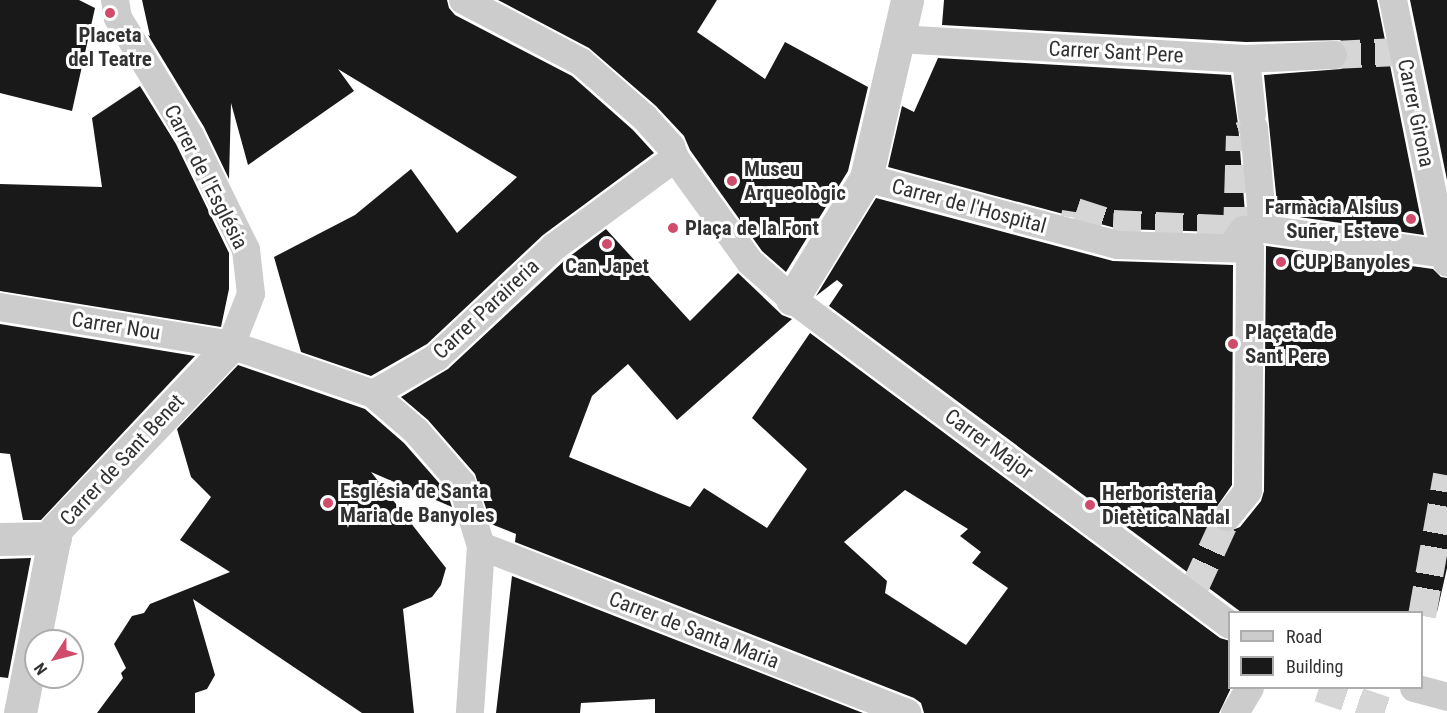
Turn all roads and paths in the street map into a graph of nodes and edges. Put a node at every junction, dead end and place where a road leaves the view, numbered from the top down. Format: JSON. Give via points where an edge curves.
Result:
{"nodes":[{"id":1,"x":463,"y":0,"type":"edge"},
{"id":2,"x":907,"y":0,"type":"edge"},
{"id":3,"x":1393,"y":0,"type":"edge"},
{"id":4,"x":117,"y":9,"type":"edge"},
{"id":5,"x":898,"y":39,"type":"junction"},
{"id":6,"x":1334,"y":55,"type":"tunnel mouth"},
{"id":7,"x":1246,"y":59,"type":"junction"},
{"id":8,"x":675,"y":158,"type":"junction"},
{"id":9,"x":866,"y":178,"type":"junction"},
{"id":10,"x":1248,"y":236,"type":"junction"},
{"id":11,"x":1446,"y":258,"type":"edge"},
{"id":12,"x":792,"y":299,"type":"junction"},
{"id":13,"x":0,"y":308,"type":"edge"},
{"id":14,"x":231,"y":345,"type":"junction"},
{"id":15,"x":373,"y":394,"type":"junction"},
{"id":16,"x":1227,"y":517,"type":"tunnel mouth"},
{"id":17,"x":55,"y":538,"type":"junction"},
{"id":18,"x":0,"y":539,"type":"edge"},
{"id":19,"x":481,"y":546,"type":"junction"},
{"id":20,"x":1228,"y":623,"type":"edge"},
{"id":21,"x":1249,"y":689,"type":"edge"},
{"id":22,"x":1409,"y":693,"type":"edge"},
{"id":23,"x":1447,"y":697,"type":"edge"},
{"id":24,"x":20,"y":713,"type":"edge"},
{"id":25,"x":470,"y":713,"type":"edge"},
{"id":26,"x":908,"y":713,"type":"edge"},
{"id":27,"x":1235,"y":713,"type":"edge"}],
"edges":[{"from":1,"to":8,"type":"street","via":[[581,62],[645,118],[671,147]]},
{"from":2,"to":5,"type":"street"},
{"from":3,"to":11,"type":"street","name":"Carrer Girona"},
{"from":4,"to":14,"type":"street","name":"Carrer de l'Església","via":[[190,136],[246,250],[251,294]]},
{"from":5,"to":7,"type":"street","name":"Carrer Sant Pere"},
{"from":5,"to":9,"type":"street"},
{"from":6,"to":7,"type":"street","name":"Carrer Sant Pere"},
{"from":7,"to":10,"type":"street","via":[[1251,128]]},
{"from":8,"to":12,"type":"street","name":"Carrer Major","via":[[750,262]]},
{"from":8,"to":15,"type":"street","name":"Carrer Paraireria","via":[[554,247],[437,357]]},
{"from":9,"to":10,"type":"street","name":"Carrer de l'Hospital","via":[[1074,226],[1117,245]]},
{"from":9,"to":12,"type":"street"},
{"from":10,"to":11,"type":"street","name":"Carrer de l'Hospital"},
{"from":10,"to":16,"type":"street","via":[[1248,491]]},
{"from":12,"to":20,"type":"street","name":"Carrer Major","via":[[1192,591]]},
{"from":13,"to":14,"type":"street","name":"Carrer Nou"},
{"from":14,"to":15,"type":"street","name":"Carrer Nou"},
{"from":14,"to":17,"type":"street","name":"Carrer de Sant Benet","via":[[56,529]]},
{"from":15,"to":19,"type":"street","name":"Carrer Nou","via":[[416,431],[462,484]]},
{"from":17,"to":18,"type":"street","name":"Carrer de Sant Benet"},
{"from":17,"to":24,"type":"street"},
{"from":19,"to":25,"type":"street"},
{"from":19,"to":26,"type":"street","name":"Carrer de Santa Maria"},
{"from":21,"to":27,"type":"street"},
{"from":22,"to":23,"type":"street"}]}
